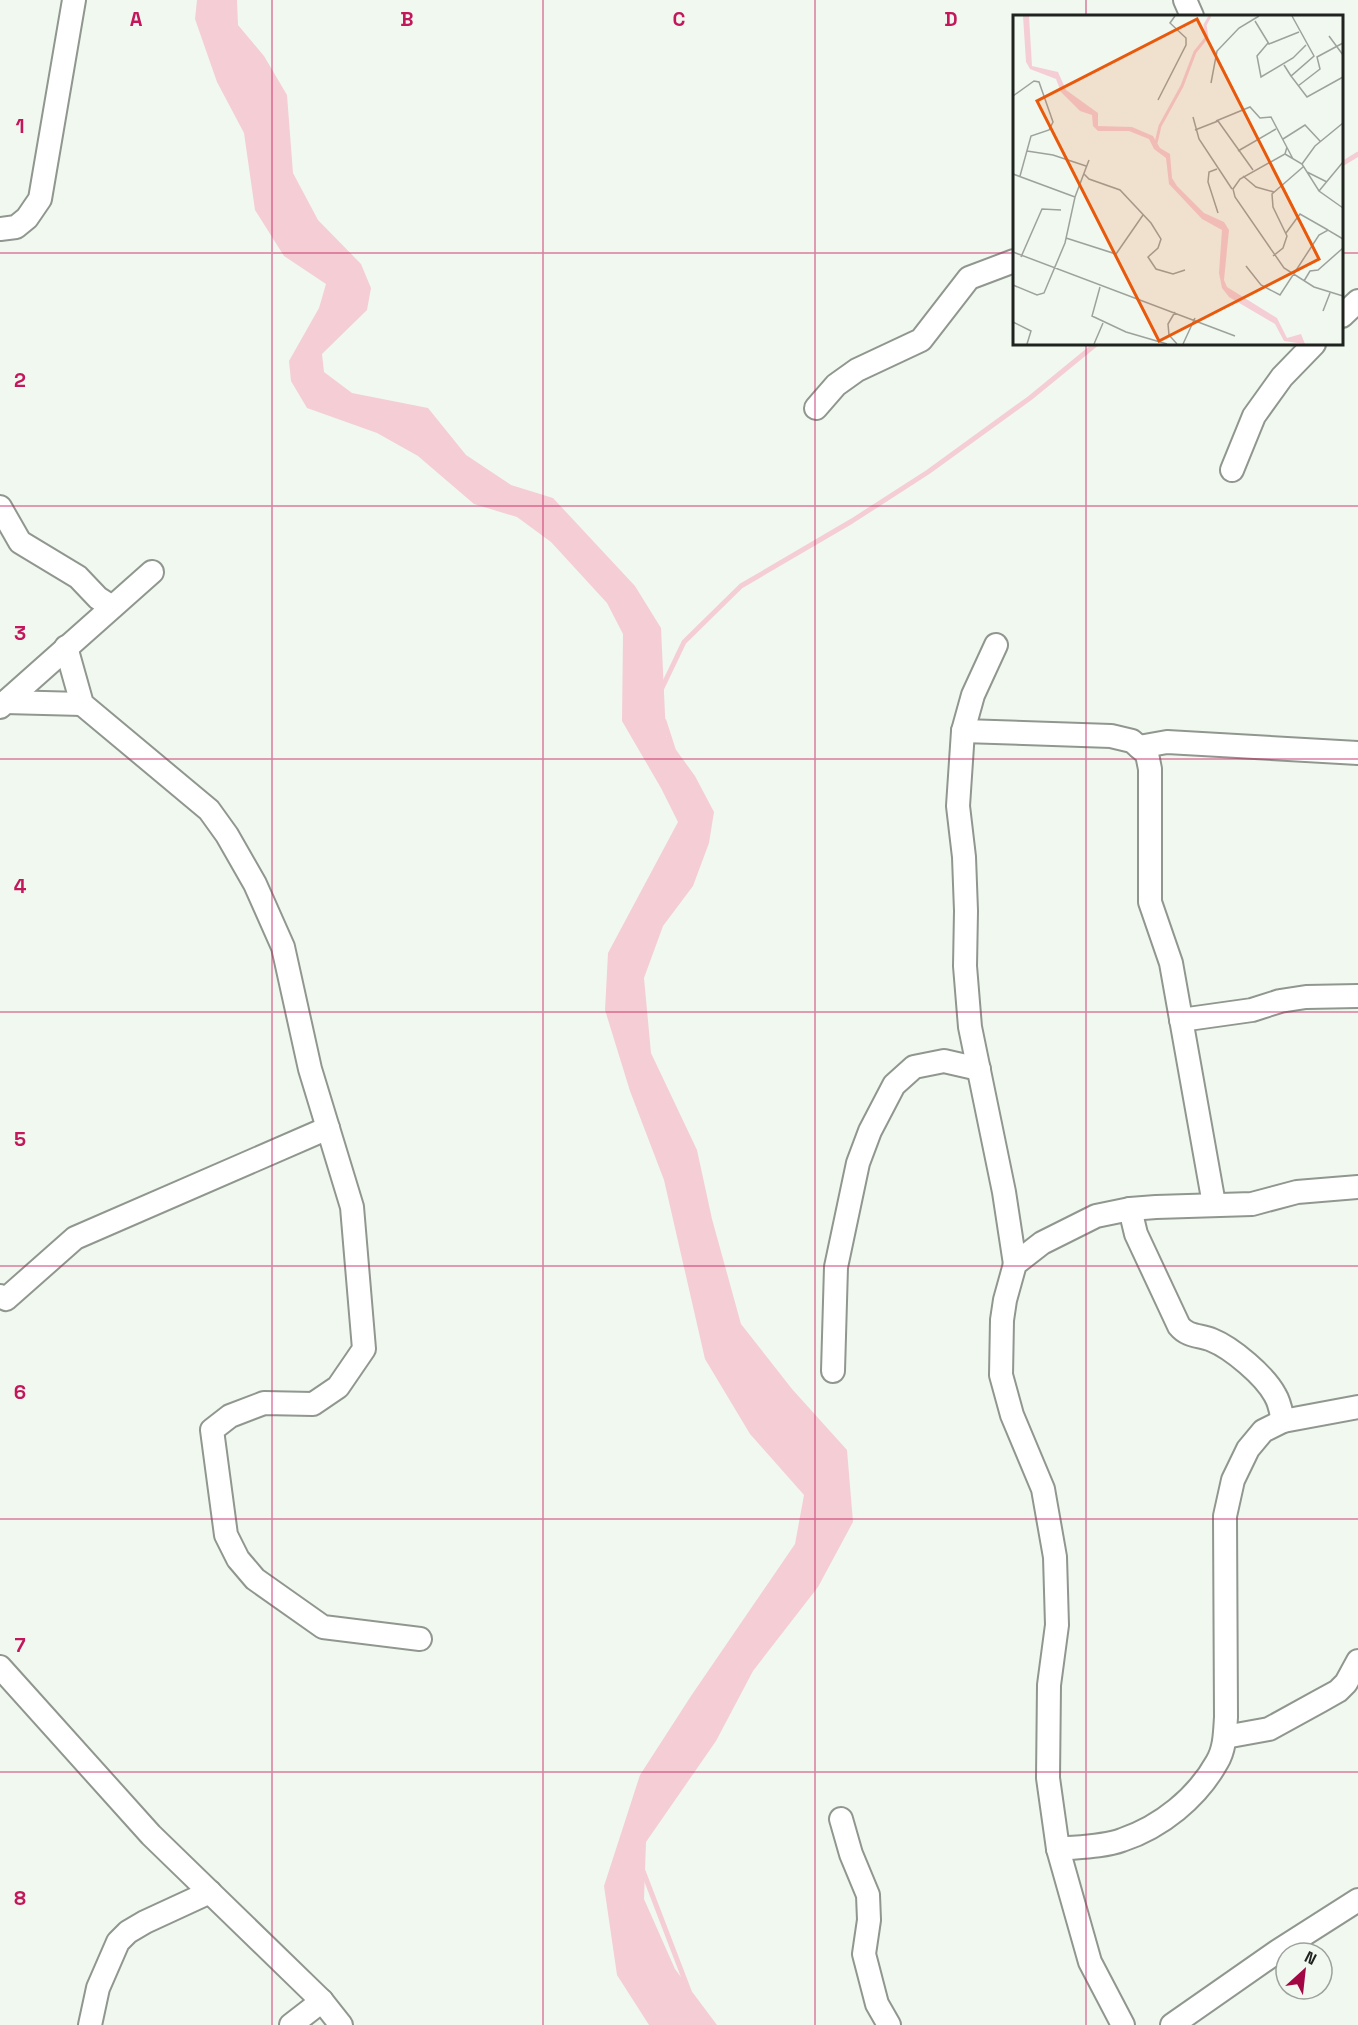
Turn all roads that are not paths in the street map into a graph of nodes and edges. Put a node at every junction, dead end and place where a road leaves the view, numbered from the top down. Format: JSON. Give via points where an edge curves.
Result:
{"nodes":[{"id":1,"x":74,"y":0,"type":"edge"},
{"id":2,"x":1185,"y":0,"type":"edge"},
{"id":3,"x":1192,"y":15,"type":"edge"},
{"id":4,"x":0,"y":229,"type":"edge"},
{"id":5,"x":1013,"y":261,"type":"edge"},
{"id":6,"x":1358,"y":301,"type":"edge"},
{"id":7,"x":1343,"y":313,"type":"edge"},
{"id":8,"x":1313,"y":345,"type":"edge"},
{"id":9,"x":816,"y":408,"type":"dead end"},
{"id":10,"x":1232,"y":470,"type":"dead end"},
{"id":11,"x":0,"y":507,"type":"edge"},
{"id":12,"x":152,"y":572,"type":"dead end"},
{"id":13,"x":112,"y":607,"type":"junction"},
{"id":14,"x":996,"y":645,"type":"dead end"},
{"id":15,"x":66,"y":647,"type":"junction"},
{"id":16,"x":82,"y":704,"type":"junction"},
{"id":17,"x":3,"y":705,"type":"edge"},
{"id":18,"x":963,"y":732,"type":"junction"},
{"id":19,"x":1139,"y":747,"type":"junction"},
{"id":20,"x":1358,"y":753,"type":"edge"},
{"id":21,"x":1358,"y":996,"type":"edge"},
{"id":22,"x":1181,"y":1020,"type":"junction"},
{"id":23,"x":979,"y":1069,"type":"junction"},
{"id":24,"x":328,"y":1128,"type":"junction"},
{"id":25,"x":1358,"y":1187,"type":"edge"},
{"id":26,"x":1214,"y":1204,"type":"junction"},
{"id":27,"x":1130,"y":1209,"type":"junction"},
{"id":28,"x":1015,"y":1264,"type":"junction"},
{"id":29,"x":0,"y":1296,"type":"edge"},
{"id":30,"x":833,"y":1371,"type":"dead end"},
{"id":31,"x":1358,"y":1407,"type":"edge"},
{"id":32,"x":1283,"y":1421,"type":"junction"},
{"id":33,"x":420,"y":1639,"type":"dead end"},
{"id":34,"x":1358,"y":1661,"type":"edge"},
{"id":35,"x":0,"y":1667,"type":"edge"},
{"id":36,"x":1225,"y":1737,"type":"junction"},
{"id":37,"x":841,"y":1819,"type":"dead end"},
{"id":38,"x":1058,"y":1849,"type":"junction"},
{"id":39,"x":210,"y":1892,"type":"junction"},
{"id":40,"x":1358,"y":1900,"type":"edge"},
{"id":41,"x":322,"y":2001,"type":"junction"},
{"id":42,"x":90,"y":2025,"type":"edge"},
{"id":43,"x":291,"y":2025,"type":"edge"},
{"id":44,"x":341,"y":2025,"type":"edge"},
{"id":45,"x":890,"y":2025,"type":"edge"},
{"id":46,"x":1123,"y":2025,"type":"edge"},
{"id":47,"x":1172,"y":2025,"type":"edge"}],
"edges":[{"from":1,"to":4,"type":"street","via":[[40,199],[16,227]]},
{"from":2,"to":3,"type":"street"},
{"from":5,"to":9,"type":"street","via":[[969,278],[921,340],[857,370],[836,385]]},
{"from":6,"to":7,"type":"street"},
{"from":8,"to":10,"type":"street","via":[[1282,377],[1254,416]]},
{"from":11,"to":13,"type":"street","via":[[20,542],[78,577]]},
{"from":12,"to":13,"type":"street"},
{"from":13,"to":15,"type":"street"},
{"from":14,"to":18,"type":"street","via":[[973,695]]},
{"from":15,"to":16,"type":"street"},
{"from":15,"to":17,"type":"street"},
{"from":16,"to":17,"type":"street"},
{"from":16,"to":24,"type":"street","via":[[209,810],[255,884],[282,947]]},
{"from":18,"to":19,"type":"street","via":[[1111,736],[1132,741]]},
{"from":18,"to":23,"type":"street","via":[[958,806],[964,857],[965,966],[970,1028]]},
{"from":19,"to":20,"type":"street","via":[[1167,742]]},
{"from":19,"to":22,"type":"street","via":[[1147,754],[1150,769],[1150,902],[1171,963]]},
{"from":21,"to":22,"type":"street","via":[[1306,997],[1252,1010]]},
{"from":22,"to":26,"type":"street"},
{"from":23,"to":28,"type":"street"},
{"from":23,"to":30,"type":"street","via":[[944,1062],[914,1067],[894,1085],[870,1131],[858,1163],[836,1267]]},
{"from":24,"to":29,"type":"street","via":[[75,1238],[6,1299]]},
{"from":24,"to":33,"type":"street","via":[[352,1207],[364,1349],[338,1387],[313,1404],[264,1403],[230,1416],[212,1430],[226,1535],[255,1580],[323,1627]]},
{"from":25,"to":26,"type":"street","via":[[1296,1191],[1252,1204]]},
{"from":26,"to":27,"type":"street"},
{"from":27,"to":28,"type":"street","via":[[1096,1216],[1042,1243]]},
{"from":27,"to":32,"type":"street","via":[[1136,1234],[1179,1326],[1227,1349],[1262,1377],[1274,1393]]},
{"from":28,"to":38,"type":"street","via":[[1002,1320],[1001,1375],[1012,1415],[1043,1489],[1055,1557],[1057,1625],[1049,1685],[1048,1778]]},
{"from":31,"to":32,"type":"street"},
{"from":32,"to":36,"type":"street","via":[[1263,1431],[1248,1449],[1233,1480],[1225,1516]]},
{"from":34,"to":36,"type":"street","via":[[1338,1691],[1269,1729]]},
{"from":35,"to":39,"type":"street","via":[[151,1836]]},
{"from":36,"to":38,"type":"street","via":[[1218,1762],[1191,1797],[1154,1827],[1120,1841]]},
{"from":37,"to":45,"type":"street","via":[[868,1895],[864,1954],[877,2004]]},
{"from":38,"to":46,"type":"street","via":[[1090,1962]]},
{"from":39,"to":41,"type":"street"},
{"from":39,"to":42,"type":"street","via":[[145,1922],[118,1942],[98,1988]]},
{"from":40,"to":47,"type":"street"},
{"from":41,"to":43,"type":"street"},
{"from":41,"to":44,"type":"street"}]}
